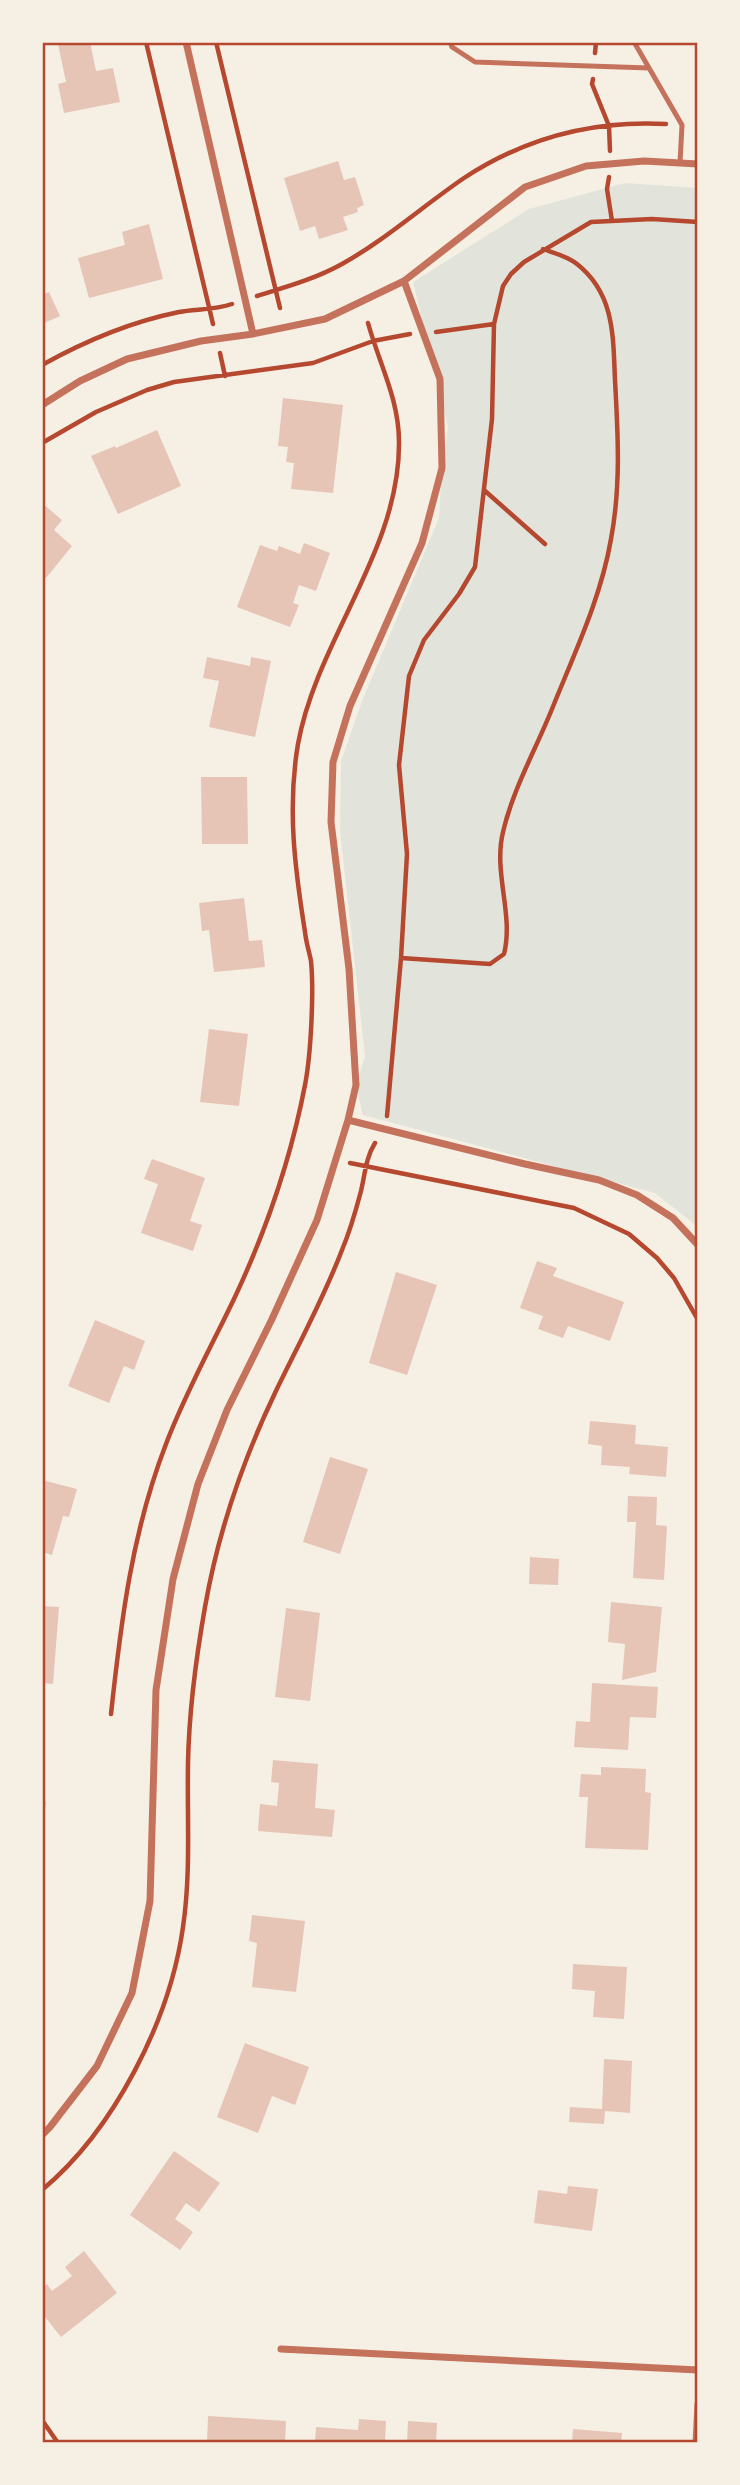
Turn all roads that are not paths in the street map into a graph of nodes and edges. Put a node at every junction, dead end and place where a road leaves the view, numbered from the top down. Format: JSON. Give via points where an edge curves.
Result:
{"nodes":[{"id":1,"x":186,"y":42,"type":"edge"},
{"id":2,"x":450,"y":42,"type":"edge"},
{"id":3,"x":634,"y":42,"type":"edge"},
{"id":4,"x":649,"y":68,"type":"junction"},
{"id":5,"x":680,"y":163,"type":"junction"},
{"id":6,"x":698,"y":164,"type":"edge"},
{"id":7,"x":404,"y":281,"type":"junction"},
{"id":8,"x":253,"y":334,"type":"junction"},
{"id":9,"x":42,"y":405,"type":"edge"},
{"id":10,"x":348,"y":1120,"type":"junction"},
{"id":11,"x":698,"y":1245,"type":"edge"},
{"id":12,"x":42,"y":2135,"type":"edge"},
{"id":13,"x":281,"y":2349,"type":"dead end"},
{"id":14,"x":698,"y":2370,"type":"edge"},
{"id":15,"x":698,"y":2404,"type":"edge"},
{"id":16,"x":696,"y":2443,"type":"edge"}],
"edges":[{"from":1,"to":8,"type":"street"},
{"from":2,"to":4,"type":"lane","via":[[475,62]]},
{"from":3,"to":4,"type":"lane"},
{"from":4,"to":5,"type":"lane","via":[[682,125]]},
{"from":5,"to":6,"type":"street"},
{"from":5,"to":7,"type":"street","via":[[586,166],[524,187]]},
{"from":7,"to":8,"type":"street","via":[[325,319]]},
{"from":7,"to":10,"type":"street","via":[[440,379],[442,468],[422,543],[350,706],[333,762],[331,822],[349,969],[356,1085]]},
{"from":8,"to":9,"type":"street","via":[[127,359]]},
{"from":10,"to":11,"type":"street","via":[[599,1180],[637,1195],[673,1218]]},
{"from":10,"to":12,"type":"street","via":[[317,1220],[227,1410],[198,1484],[173,1579],[156,1690],[150,1900],[132,1993],[97,2066]]},
{"from":13,"to":14,"type":"street"},
{"from":15,"to":16,"type":"street"}]}
